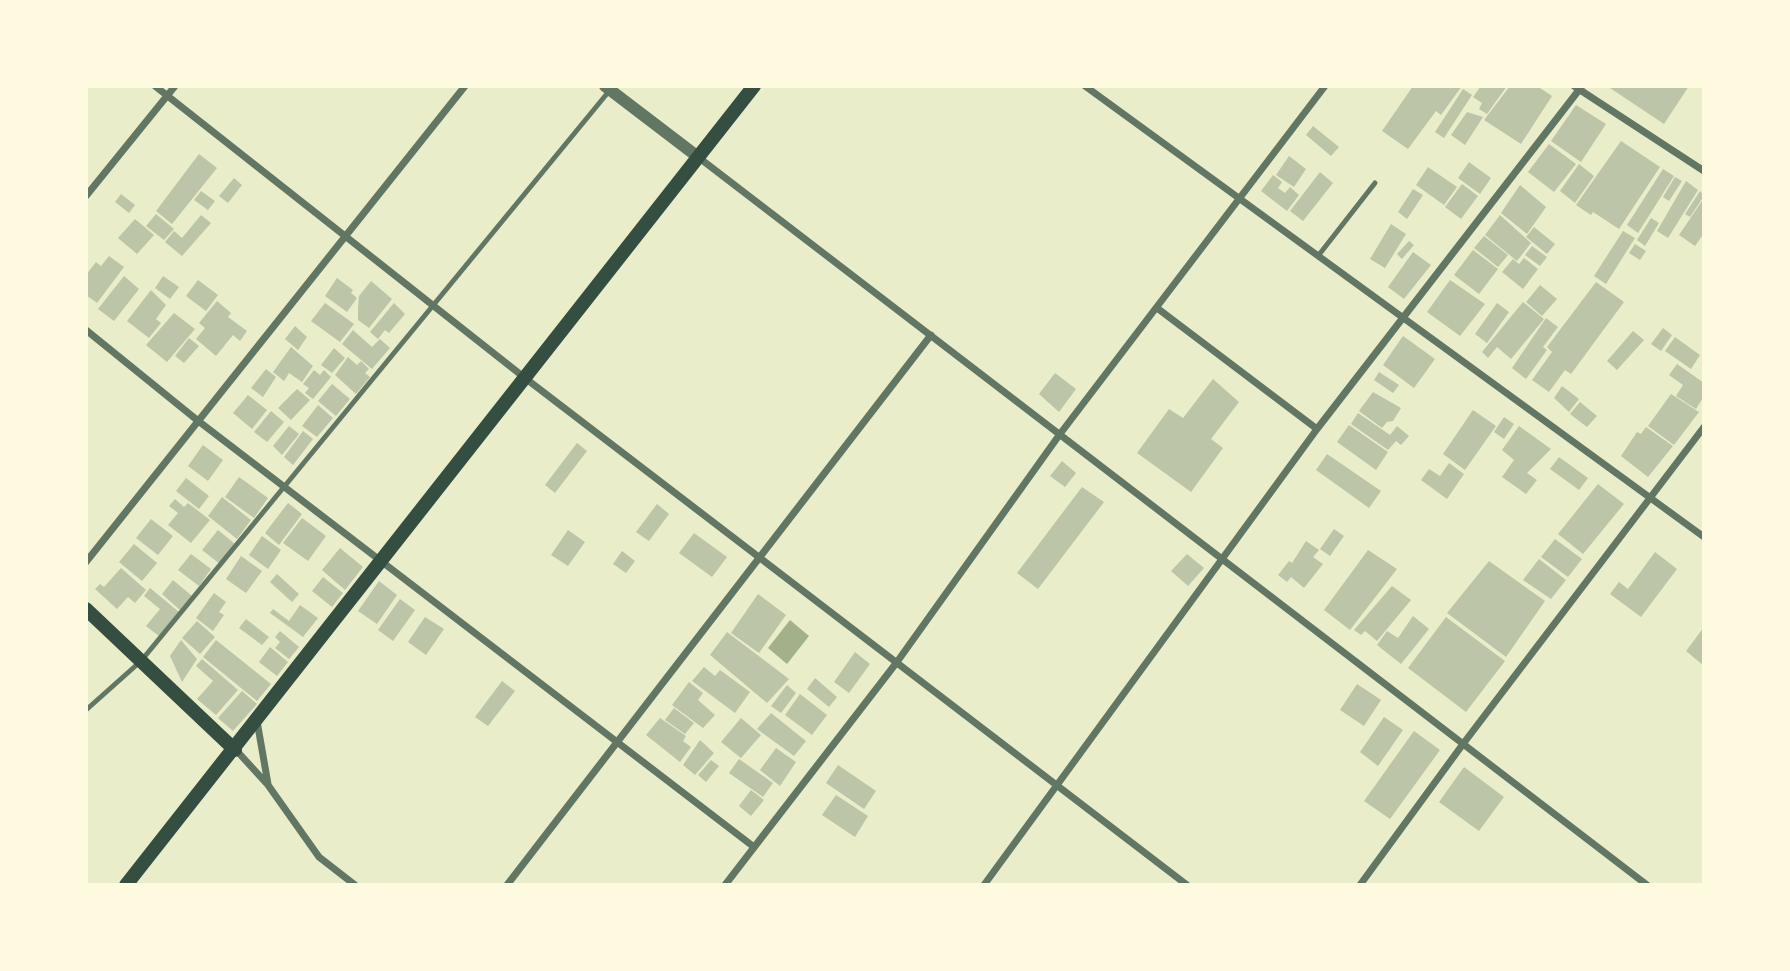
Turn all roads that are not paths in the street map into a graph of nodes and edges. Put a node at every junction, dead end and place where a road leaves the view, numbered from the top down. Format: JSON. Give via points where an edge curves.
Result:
{"nodes":[{"id":1,"x":155,"y":86,"type":"edge"},
{"id":2,"x":175,"y":86,"type":"edge"},
{"id":3,"x":465,"y":86,"type":"edge"},
{"id":4,"x":754,"y":86,"type":"edge"},
{"id":5,"x":1085,"y":86,"type":"edge"},
{"id":6,"x":1325,"y":86,"type":"edge"},
{"id":7,"x":1578,"y":87,"type":"edge"},
{"id":8,"x":608,"y":88,"type":"edge"},
{"id":9,"x":167,"y":96,"type":"junction"},
{"id":10,"x":698,"y":157,"type":"junction"},
{"id":11,"x":1704,"y":171,"type":"edge"},
{"id":12,"x":1375,"y":183,"type":"dead end"},
{"id":13,"x":86,"y":196,"type":"edge"},
{"id":14,"x":1240,"y":198,"type":"junction"},
{"id":15,"x":346,"y":235,"type":"junction"},
{"id":16,"x":1318,"y":257,"type":"junction"},
{"id":17,"x":434,"y":306,"type":"junction"},
{"id":18,"x":1157,"y":308,"type":"junction"},
{"id":19,"x":1402,"y":319,"type":"junction"},
{"id":20,"x":86,"y":330,"type":"edge"},
{"id":21,"x":931,"y":335,"type":"junction"},
{"id":22,"x":525,"y":379,"type":"junction"},
{"id":23,"x":197,"y":420,"type":"junction"},
{"id":24,"x":1704,"y":427,"type":"edge"},
{"id":25,"x":1317,"y":429,"type":"junction"},
{"id":26,"x":1060,"y":434,"type":"junction"},
{"id":27,"x":286,"y":487,"type":"junction"},
{"id":28,"x":1651,"y":499,"type":"junction"},
{"id":29,"x":1704,"y":537,"type":"edge"},
{"id":30,"x":758,"y":558,"type":"junction"},
{"id":31,"x":1223,"y":559,"type":"junction"},
{"id":32,"x":383,"y":560,"type":"junction"},
{"id":33,"x":86,"y":562,"type":"edge"},
{"id":34,"x":86,"y":610,"type":"edge"},
{"id":35,"x":141,"y":662,"type":"junction"},
{"id":36,"x":897,"y":662,"type":"junction"},
{"id":37,"x":86,"y":710,"type":"edge"},
{"id":38,"x":257,"y":721,"type":"junction"},
{"id":39,"x":618,"y":740,"type":"junction"},
{"id":40,"x":1463,"y":744,"type":"junction"},
{"id":41,"x":235,"y":750,"type":"junction"},
{"id":42,"x":268,"y":785,"type":"junction"},
{"id":43,"x":1058,"y":786,"type":"junction"},
{"id":44,"x":754,"y":847,"type":"junction"},
{"id":45,"x":126,"y":885,"type":"edge"},
{"id":46,"x":355,"y":885,"type":"edge"},
{"id":47,"x":507,"y":885,"type":"edge"},
{"id":48,"x":725,"y":885,"type":"edge"},
{"id":49,"x":984,"y":885,"type":"edge"},
{"id":50,"x":1187,"y":885,"type":"edge"},
{"id":51,"x":1360,"y":885,"type":"edge"},
{"id":52,"x":1647,"y":885,"type":"edge"}],
"edges":[{"from":1,"to":9,"type":"street"},
{"from":2,"to":9,"type":"street"},
{"from":3,"to":15,"type":"street"},
{"from":4,"to":10,"type":"main road"},
{"from":5,"to":14,"type":"street"},
{"from":6,"to":14,"type":"street"},
{"from":7,"to":11,"type":"street"},
{"from":7,"to":19,"type":"street"},
{"from":8,"to":10,"type":"street"},
{"from":8,"to":17,"type":"lane"},
{"from":9,"to":13,"type":"street"},
{"from":9,"to":15,"type":"street"},
{"from":10,"to":21,"type":"street"},
{"from":10,"to":22,"type":"main road"},
{"from":12,"to":16,"type":"lane"},
{"from":14,"to":16,"type":"street"},
{"from":14,"to":18,"type":"street"},
{"from":15,"to":17,"type":"street"},
{"from":15,"to":23,"type":"street"},
{"from":16,"to":19,"type":"street"},
{"from":17,"to":22,"type":"street"},
{"from":17,"to":27,"type":"lane"},
{"from":18,"to":25,"type":"street"},
{"from":18,"to":26,"type":"street"},
{"from":19,"to":25,"type":"street"},
{"from":19,"to":28,"type":"street"},
{"from":20,"to":23,"type":"street"},
{"from":21,"to":26,"type":"street"},
{"from":21,"to":30,"type":"street"},
{"from":22,"to":30,"type":"street"},
{"from":22,"to":32,"type":"main road"},
{"from":23,"to":27,"type":"street"},
{"from":23,"to":33,"type":"street"},
{"from":24,"to":28,"type":"street"},
{"from":25,"to":31,"type":"street"},
{"from":26,"to":31,"type":"street"},
{"from":26,"to":36,"type":"street"},
{"from":27,"to":32,"type":"street"},
{"from":27,"to":35,"type":"lane"},
{"from":28,"to":29,"type":"street"},
{"from":28,"to":40,"type":"street"},
{"from":30,"to":36,"type":"street"},
{"from":30,"to":39,"type":"street"},
{"from":31,"to":40,"type":"street"},
{"from":31,"to":43,"type":"street"},
{"from":32,"to":38,"type":"main road"},
{"from":32,"to":39,"type":"street"},
{"from":34,"to":35,"type":"main road"},
{"from":35,"to":37,"type":"lane"},
{"from":35,"to":41,"type":"main road"},
{"from":36,"to":43,"type":"street"},
{"from":36,"to":44,"type":"street"},
{"from":38,"to":41,"type":"main road"},
{"from":38,"to":42,"type":"street"},
{"from":39,"to":44,"type":"street"},
{"from":39,"to":47,"type":"street"},
{"from":40,"to":51,"type":"street"},
{"from":40,"to":52,"type":"street"},
{"from":41,"to":42,"type":"street"},
{"from":41,"to":45,"type":"main road"},
{"from":42,"to":46,"type":"street","via":[[319,857]]},
{"from":43,"to":49,"type":"street"},
{"from":43,"to":50,"type":"street"},
{"from":44,"to":48,"type":"street"}]}
